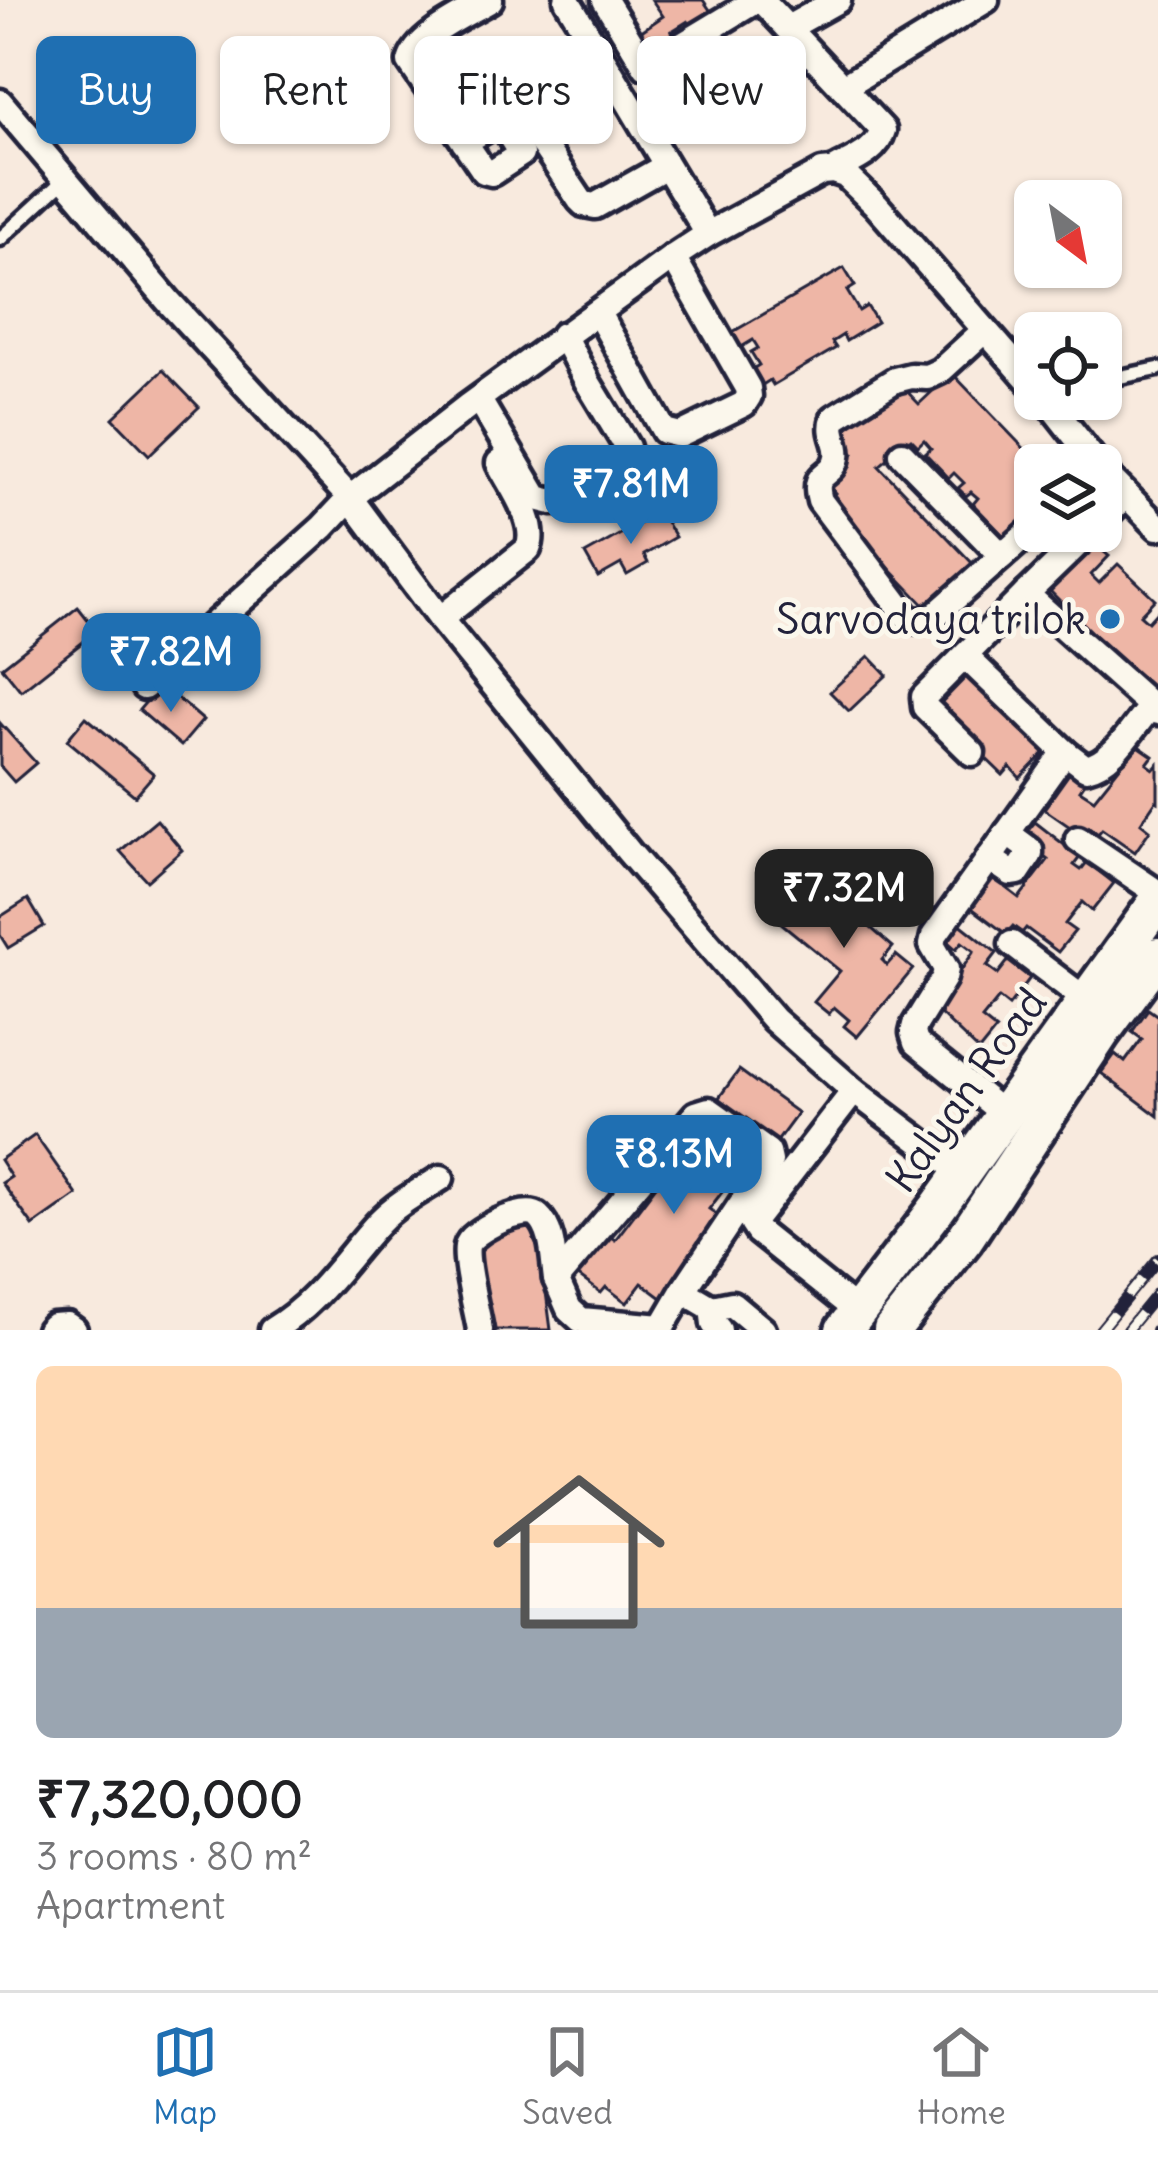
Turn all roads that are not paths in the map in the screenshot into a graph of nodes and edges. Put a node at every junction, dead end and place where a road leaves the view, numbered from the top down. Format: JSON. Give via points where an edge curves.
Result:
{"nodes":[{"id":1,"x":490,"y":0,"type":"edge"},
{"id":2,"x":567,"y":0,"type":"edge"},
{"id":3,"x":605,"y":0,"type":"edge"},
{"id":4,"x":759,"y":0,"type":"edge"},
{"id":5,"x":838,"y":0,"type":"edge"},
{"id":6,"x":986,"y":0,"type":"edge"},
{"id":7,"x":788,"y":28,"type":"junction"},
{"id":8,"x":431,"y":36,"type":"edge"},
{"id":9,"x":616,"y":82,"type":"junction"},
{"id":10,"x":613,"y":84,"type":"edge"},
{"id":11,"x":843,"y":87,"type":"junction"},
{"id":12,"x":0,"y":102,"type":"edge"},
{"id":13,"x":466,"y":144,"type":"edge"},
{"id":14,"x":523,"y":144,"type":"edge"},
{"id":15,"x":532,"y":144,"type":"edge"},
{"id":16,"x":666,"y":166,"type":"junction"},
{"id":17,"x":833,"y":171,"type":"junction"},
{"id":18,"x":64,"y":179,"type":"junction"},
{"id":19,"x":708,"y":234,"type":"junction"},
{"id":20,"x":0,"y":239,"type":"edge"},
{"id":21,"x":673,"y":257,"type":"junction"},
{"id":22,"x":598,"y":313,"type":"junction"},
{"id":23,"x":985,"y":330,"type":"junction"},
{"id":24,"x":563,"y":335,"type":"junction"},
{"id":25,"x":1014,"y":363,"type":"edge"},
{"id":26,"x":1158,"y":369,"type":"edge"},
{"id":27,"x":1122,"y":377,"type":"edge"},
{"id":28,"x":474,"y":403,"type":"junction"},
{"id":29,"x":902,"y":454,"type":"dead end"},
{"id":30,"x":1122,"y":491,"type":"edge"},
{"id":31,"x":1126,"y":495,"type":"junction"},
{"id":32,"x":350,"y":498,"type":"junction"},
{"id":33,"x":1122,"y":499,"type":"edge"},
{"id":34,"x":1158,"y":527,"type":"edge"},
{"id":35,"x":1014,"y":545,"type":"edge"},
{"id":36,"x":1068,"y":552,"type":"edge"},
{"id":37,"x":1002,"y":556,"type":"junction"},
{"id":38,"x":1025,"y":594,"type":"junction"},
{"id":39,"x":440,"y":619,"type":"junction"},
{"id":40,"x":966,"y":657,"type":"junction"},
{"id":41,"x":144,"y":687,"type":"dead end"},
{"id":42,"x":1155,"y":709,"type":"edge"},
{"id":43,"x":1065,"y":752,"type":"junction"},
{"id":44,"x":972,"y":753,"type":"dead end"},
{"id":45,"x":1078,"y":839,"type":"dead end"},
{"id":46,"x":1158,"y":897,"type":"edge"},
{"id":47,"x":1012,"y":944,"type":"dead end"},
{"id":48,"x":1158,"y":956,"type":"edge"},
{"id":49,"x":1086,"y":1000,"type":"junction"},
{"id":50,"x":854,"y":1091,"type":"junction"},
{"id":51,"x":1004,"y":1114,"type":"junction"},
{"id":52,"x":961,"y":1172,"type":"junction"},
{"id":53,"x":441,"y":1178,"type":"dead end"},
{"id":54,"x":556,"y":1279,"type":"junction"},
{"id":55,"x":683,"y":1291,"type":"junction"},
{"id":56,"x":716,"y":1319,"type":"edge"},
{"id":57,"x":851,"y":1321,"type":"edge"},
{"id":58,"x":662,"y":1328,"type":"edge"},
{"id":59,"x":50,"y":1330,"type":"edge"},
{"id":60,"x":74,"y":1330,"type":"edge"},
{"id":61,"x":272,"y":1330,"type":"edge"},
{"id":62,"x":480,"y":1330,"type":"edge"},
{"id":63,"x":763,"y":1330,"type":"edge"},
{"id":64,"x":892,"y":1330,"type":"edge"}],
"edges":[{"from":1,"to":8,"type":"street"},
{"from":2,"to":9,"type":"street"},
{"from":3,"to":4,"type":"street","via":[[646,67]]},
{"from":4,"to":7,"type":"street"},
{"from":5,"to":7,"type":"street"},
{"from":6,"to":11,"type":"street"},
{"from":7,"to":11,"type":"street"},
{"from":9,"to":10,"type":"street"},
{"from":9,"to":16,"type":"street"},
{"from":11,"to":17,"type":"street","via":[[884,134]]},
{"from":12,"to":18,"type":"street"},
{"from":13,"to":14,"type":"street","via":[[488,174],[521,154]]},
{"from":15,"to":16,"type":"street","via":[[589,206]]},
{"from":16,"to":19,"type":"street"},
{"from":17,"to":19,"type":"street"},
{"from":17,"to":23,"type":"street","via":[[892,222]]},
{"from":18,"to":20,"type":"lane"},
{"from":18,"to":32,"type":"street"},
{"from":19,"to":21,"type":"street"},
{"from":21,"to":22,"type":"street"},
{"from":21,"to":22,"type":"street","via":[[748,388],[744,404],[680,435],[664,431]]},
{"from":22,"to":24,"type":"street"},
{"from":23,"to":25,"type":"street"},
{"from":23,"to":37,"type":"street","via":[[940,370],[895,380],[834,418],[837,459],[817,488],[915,621],[938,613]]},
{"from":24,"to":28,"type":"street"},
{"from":24,"to":28,"type":"street","via":[[627,447],[624,465],[543,502]]},
{"from":26,"to":27,"type":"lane"},
{"from":28,"to":32,"type":"street"},
{"from":28,"to":39,"type":"street","via":[[532,544]]},
{"from":29,"to":37,"type":"street"},
{"from":30,"to":31,"type":"street"},
{"from":31,"to":33,"type":"street"},
{"from":31,"to":34,"type":"street"},
{"from":32,"to":39,"type":"street"},
{"from":32,"to":41,"type":"street"},
{"from":35,"to":37,"type":"street"},
{"from":36,"to":38,"type":"street"},
{"from":38,"to":40,"type":"street"},
{"from":38,"to":42,"type":"street"},
{"from":39,"to":50,"type":"street","via":[[774,1020]]},
{"from":40,"to":43,"type":"street"},
{"from":40,"to":44,"type":"street","via":[[923,704]]},
{"from":42,"to":43,"type":"street","via":[[1096,766]]},
{"from":43,"to":51,"type":"street","via":[[934,936],[946,969],[913,1034]]},
{"from":45,"to":46,"type":"street"},
{"from":46,"to":49,"type":"main road","name":"Kalyan Road"},
{"from":47,"to":49,"type":"street"},
{"from":48,"to":64,"type":"main road","name":"Kalyan Road","via":[[964,1240]]},
{"from":49,"to":51,"type":"main road","name":"Kalyan Road"},
{"from":50,"to":52,"type":"street"},
{"from":50,"to":57,"type":"street","via":[[752,1223]]},
{"from":51,"to":52,"type":"main road","name":"Kalyan Road"},
{"from":52,"to":57,"type":"main road","name":"Kalyan Road"},
{"from":53,"to":61,"type":"street","via":[[380,1220],[321,1291]]},
{"from":54,"to":55,"type":"street","via":[[696,1114],[709,1110],[770,1161]]},
{"from":54,"to":58,"type":"street","via":[[581,1320]]},
{"from":54,"to":62,"type":"street","via":[[548,1232],[532,1212],[475,1234],[467,1249]]},
{"from":55,"to":56,"type":"street"},
{"from":55,"to":58,"type":"street"},
{"from":56,"to":63,"type":"street","via":[[732,1304]]},
{"from":59,"to":60,"type":"street"}]}
